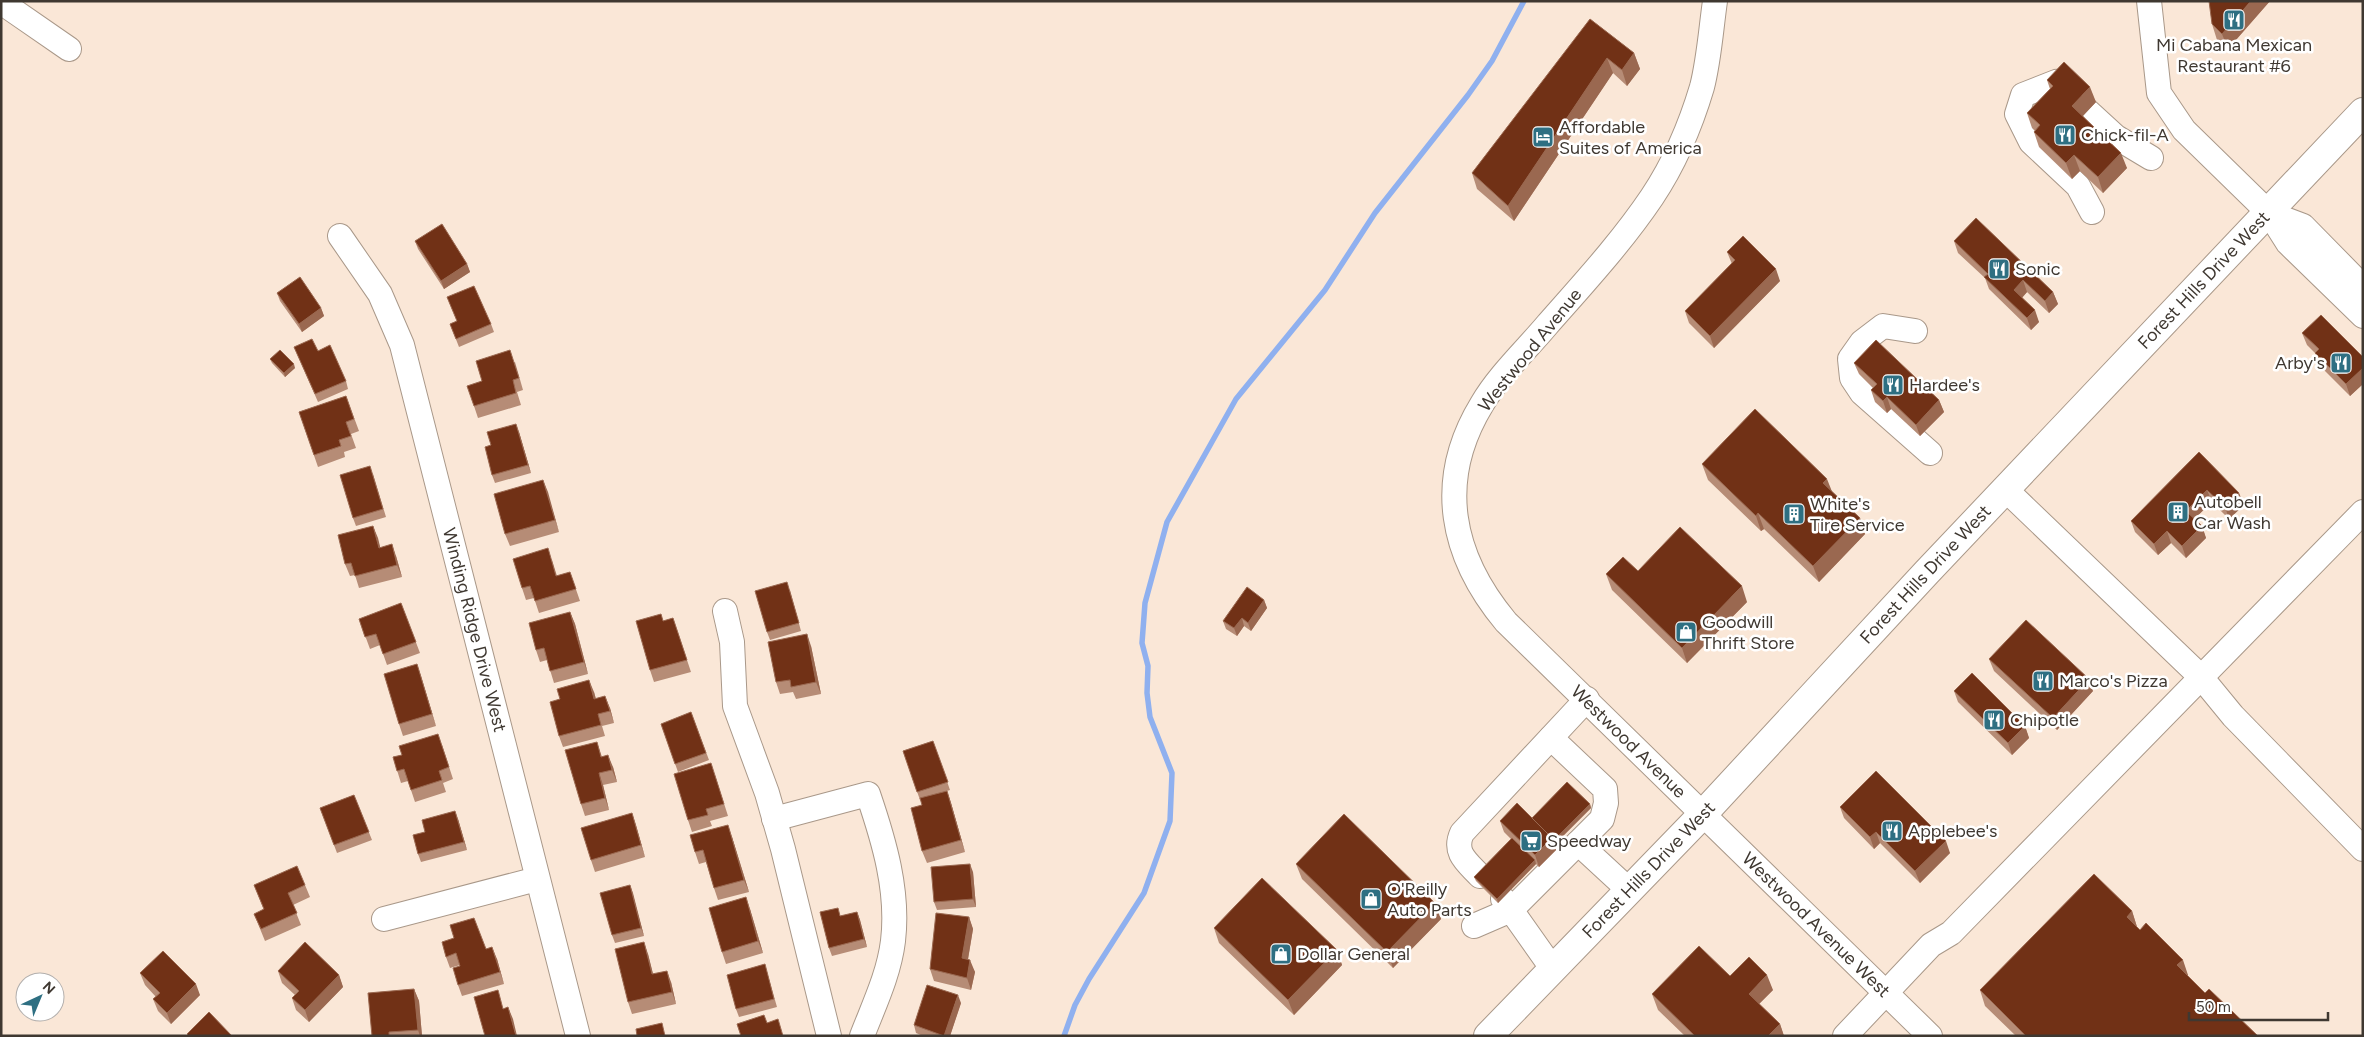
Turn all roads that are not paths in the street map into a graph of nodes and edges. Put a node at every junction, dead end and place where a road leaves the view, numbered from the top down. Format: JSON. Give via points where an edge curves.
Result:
{"nodes":[{"id":1,"x":1715,"y":1,"type":"edge"},
{"id":2,"x":2149,"y":1,"type":"edge"},
{"id":3,"x":1,"y":2,"type":"edge"},
{"id":4,"x":69,"y":49,"type":"dead end"},
{"id":5,"x":2363,"y":112,"type":"edge"},
{"id":6,"x":2151,"y":158,"type":"dead end"},
{"id":7,"x":2092,"y":212,"type":"dead end"},
{"id":8,"x":2269,"y":213,"type":"junction"},
{"id":9,"x":340,"y":236,"type":"dead end"},
{"id":10,"x":2363,"y":287,"type":"edge"},
{"id":11,"x":2363,"y":316,"type":"edge"},
{"id":12,"x":1915,"y":331,"type":"dead end"},
{"id":13,"x":1930,"y":453,"type":"dead end"},
{"id":14,"x":2005,"y":489,"type":"junction"},
{"id":15,"x":2363,"y":512,"type":"edge"},
{"id":16,"x":725,"y":610,"type":"dead end"},
{"id":17,"x":2201,"y":677,"type":"junction"},
{"id":18,"x":1587,"y":699,"type":"junction"},
{"id":19,"x":1551,"y":738,"type":"junction"},
{"id":20,"x":1704,"y":814,"type":"junction"},
{"id":21,"x":774,"y":819,"type":"junction"},
{"id":22,"x":1578,"y":843,"type":"junction"},
{"id":23,"x":2363,"y":849,"type":"edge"},
{"id":24,"x":1480,"y":876,"type":"edge"},
{"id":25,"x":537,"y":879,"type":"junction"},
{"id":26,"x":1630,"y":891,"type":"junction"},
{"id":27,"x":1507,"y":904,"type":"junction"},
{"id":28,"x":384,"y":920,"type":"dead end"},
{"id":29,"x":1474,"y":926,"type":"dead end"},
{"id":30,"x":1552,"y":968,"type":"junction"},
{"id":31,"x":1886,"y":993,"type":"junction"},
{"id":32,"x":578,"y":1036,"type":"edge"},
{"id":33,"x":829,"y":1036,"type":"edge"},
{"id":34,"x":862,"y":1036,"type":"edge"},
{"id":35,"x":1488,"y":1036,"type":"edge"},
{"id":36,"x":1846,"y":1036,"type":"edge"},
{"id":37,"x":1930,"y":1036,"type":"edge"}],
"edges":[{"from":1,"to":18,"type":"street","name":"Westwood Avenue","via":[[1702,86],[1691,119],[1653,195],[1614,249],[1482,403],[1464,441],[1456,474],[1457,530],[1474,578],[1506,622]]},
{"from":2,"to":8,"type":"street","via":[[2159,93],[2184,130]]},
{"from":3,"to":4,"type":"street"},
{"from":5,"to":8,"type":"main road","name":"Forest Hills Drive West"},
{"from":6,"to":7,"type":"street","via":[[2116,137],[2056,82],[2023,95],[2017,114],[2031,142],[2078,186]]},
{"from":8,"to":10,"type":"street","via":[[2302,226]]},
{"from":8,"to":11,"type":"street","via":[[2288,243]]},
{"from":8,"to":14,"type":"main road","name":"Forest Hills Drive West"},
{"from":9,"to":25,"type":"street","name":"Winding Ridge Drive West","via":[[380,294],[402,345]]},
{"from":12,"to":13,"type":"street","via":[[1883,326],[1862,342],[1850,359],[1852,378],[1862,393]]},
{"from":14,"to":17,"type":"street"},
{"from":14,"to":20,"type":"main road","name":"Forest Hills Drive West"},
{"from":15,"to":17,"type":"street"},
{"from":16,"to":21,"type":"street","via":[[732,642],[735,706]]},
{"from":17,"to":23,"type":"street","via":[[2233,716]]},
{"from":17,"to":31,"type":"street","via":[[1951,932],[1931,945]]},
{"from":18,"to":19,"type":"street"},
{"from":18,"to":20,"type":"street","name":"Westwood Avenue"},
{"from":19,"to":22,"type":"street","via":[[1605,789],[1602,819]]},
{"from":19,"to":24,"type":"street","via":[[1462,833],[1459,853]]},
{"from":20,"to":26,"type":"main road","name":"Forest Hills Drive West"},
{"from":20,"to":31,"type":"street","name":"Westwood Avenue West"},
{"from":21,"to":33,"type":"street"},
{"from":21,"to":34,"type":"street","via":[[868,794],[889,869],[894,918],[888,966]]},
{"from":22,"to":26,"type":"street"},
{"from":22,"to":27,"type":"street"},
{"from":25,"to":28,"type":"street"},
{"from":25,"to":32,"type":"street","name":"Winding Ridge Drive West"},
{"from":26,"to":30,"type":"main road","name":"Forest Hills Drive West"},
{"from":27,"to":29,"type":"street"},
{"from":27,"to":30,"type":"street"},
{"from":30,"to":35,"type":"main road","name":"Forest Hills Drive West"},
{"from":31,"to":36,"type":"street"},
{"from":31,"to":37,"type":"street","name":"Westwood Avenue West"}]}
